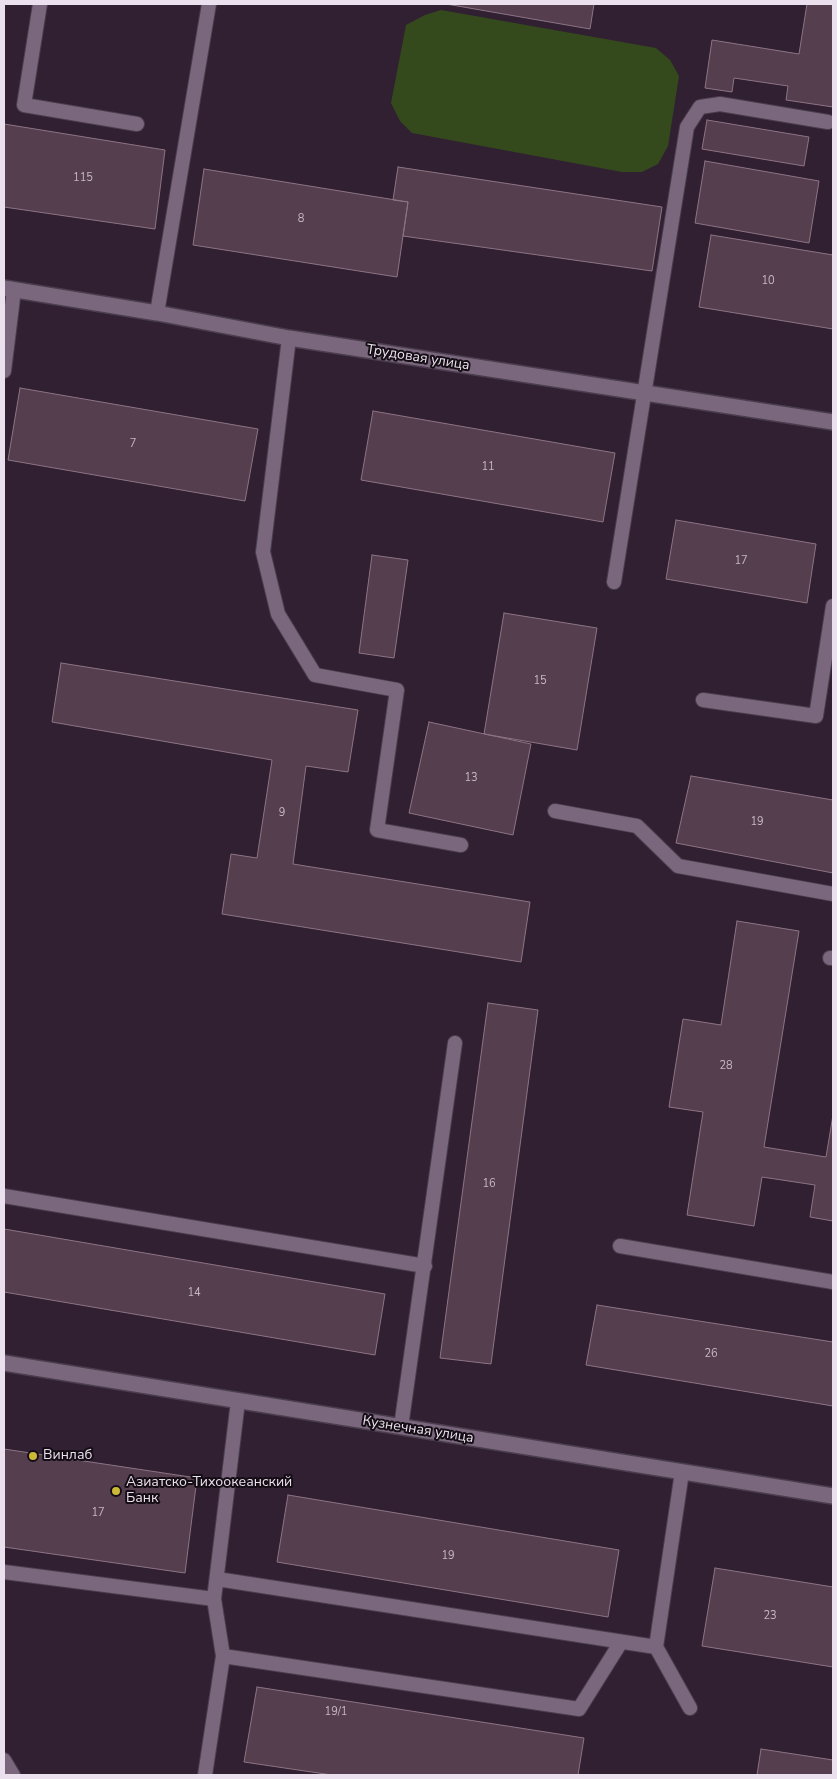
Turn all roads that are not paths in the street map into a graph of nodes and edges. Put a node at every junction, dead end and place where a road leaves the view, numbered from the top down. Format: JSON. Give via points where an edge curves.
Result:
{"nodes":[{"id":1,"x":40,"y":4,"type":"edge"},
{"id":2,"x":209,"y":4,"type":"edge"},
{"id":3,"x":828,"y":122,"type":"dead end"},
{"id":4,"x":137,"y":124,"type":"dead end"},
{"id":5,"x":9,"y":289,"type":"edge"},
{"id":6,"x":157,"y":313,"type":"junction"},
{"id":7,"x":289,"y":338,"type":"junction"},
{"id":8,"x":4,"y":371,"type":"edge"},
{"id":9,"x":645,"y":392,"type":"junction"},
{"id":10,"x":833,"y":422,"type":"edge"},
{"id":11,"x":614,"y":582,"type":"dead end"},
{"id":12,"x":833,"y":606,"type":"edge"},
{"id":13,"x":703,"y":700,"type":"dead end"},
{"id":14,"x":555,"y":811,"type":"dead end"},
{"id":15,"x":461,"y":846,"type":"dead end"},
{"id":16,"x":833,"y":894,"type":"edge"},
{"id":17,"x":456,"y":1043,"type":"dead end"},
{"id":18,"x":4,"y":1196,"type":"edge"},
{"id":19,"x":620,"y":1246,"type":"dead end"},
{"id":20,"x":425,"y":1266,"type":"junction"},
{"id":21,"x":833,"y":1282,"type":"edge"},
{"id":22,"x":4,"y":1363,"type":"edge"},
{"id":23,"x":238,"y":1401,"type":"junction"},
{"id":24,"x":401,"y":1427,"type":"junction"},
{"id":25,"x":682,"y":1472,"type":"junction"},
{"id":26,"x":833,"y":1496,"type":"edge"},
{"id":27,"x":4,"y":1572,"type":"edge"},
{"id":28,"x":217,"y":1579,"type":"junction"},
{"id":29,"x":214,"y":1599,"type":"junction"},
{"id":30,"x":621,"y":1642,"type":"junction"},
{"id":31,"x":656,"y":1647,"type":"junction"},
{"id":32,"x":223,"y":1656,"type":"junction"},
{"id":33,"x":690,"y":1708,"type":"dead end"},
{"id":34,"x":4,"y":1760,"type":"edge"},
{"id":35,"x":13,"y":1775,"type":"edge"},
{"id":36,"x":205,"y":1775,"type":"edge"}],
"edges":[{"from":1,"to":4,"type":"lane","via":[[24,105]]},
{"from":2,"to":6,"type":"lane"},
{"from":3,"to":9,"type":"lane","via":[[720,104],[700,107],[687,127]]},
{"from":5,"to":6,"type":"street","name":"Трудовая улица"},
{"from":5,"to":8,"type":"lane"},
{"from":6,"to":7,"type":"street","name":"Трудовая улица"},
{"from":7,"to":9,"type":"street","name":"Трудовая улица"},
{"from":7,"to":15,"type":"lane","via":[[263,552],[278,614],[315,675],[397,690],[377,830]]},
{"from":9,"to":10,"type":"street","name":"Трудовая улица"},
{"from":9,"to":11,"type":"lane"},
{"from":12,"to":13,"type":"lane","via":[[816,716]]},
{"from":14,"to":16,"type":"lane","via":[[637,826],[678,866]]},
{"from":17,"to":20,"type":"lane"},
{"from":18,"to":20,"type":"lane"},
{"from":19,"to":21,"type":"lane"},
{"from":20,"to":24,"type":"lane"},
{"from":22,"to":23,"type":"street","name":"Кузнечная улица"},
{"from":23,"to":24,"type":"street","name":"Кузнечная улица"},
{"from":23,"to":28,"type":"lane"},
{"from":24,"to":25,"type":"street","name":"Кузнечная улица"},
{"from":25,"to":26,"type":"street","name":"Кузнечная улица"},
{"from":25,"to":31,"type":"lane"},
{"from":27,"to":29,"type":"lane"},
{"from":28,"to":29,"type":"lane"},
{"from":28,"to":30,"type":"lane"},
{"from":29,"to":32,"type":"lane"},
{"from":30,"to":31,"type":"lane"},
{"from":30,"to":32,"type":"lane","via":[[579,1709]]},
{"from":31,"to":33,"type":"lane"},
{"from":32,"to":36,"type":"lane"},
{"from":34,"to":35,"type":"lane"}]}
